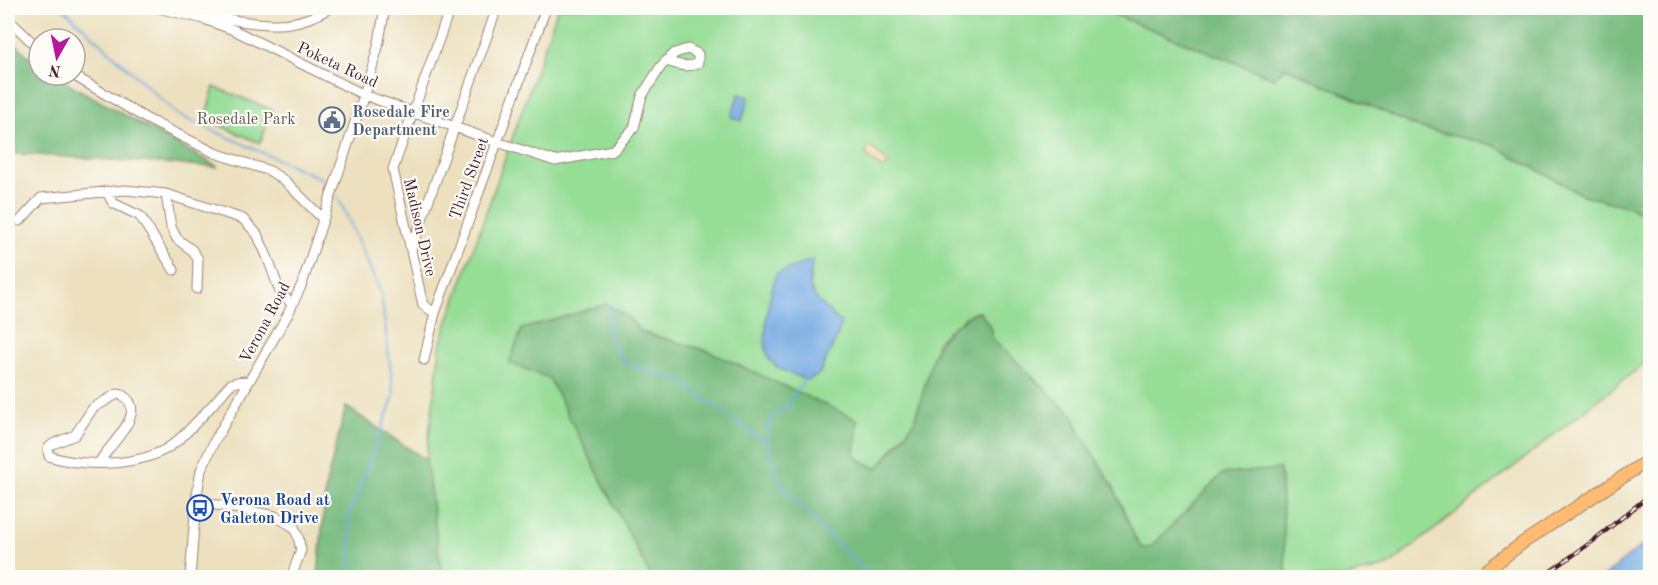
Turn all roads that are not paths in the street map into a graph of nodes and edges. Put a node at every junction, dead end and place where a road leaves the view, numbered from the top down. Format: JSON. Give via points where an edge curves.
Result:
{"nodes":[{"id":1,"x":158,"y":8,"type":"edge"},
{"id":2,"x":330,"y":8,"type":"edge"},
{"id":3,"x":385,"y":8,"type":"edge"},
{"id":4,"x":450,"y":8,"type":"edge"},
{"id":5,"x":497,"y":8,"type":"edge"},
{"id":6,"x":546,"y":8,"type":"edge"},
{"id":7,"x":8,"y":19,"type":"edge"},
{"id":8,"x":204,"y":19,"type":"junction"},
{"id":9,"x":27,"y":37,"type":"edge"},
{"id":10,"x":666,"y":61,"type":"dead end"},
{"id":11,"x":87,"y":83,"type":"edge"},
{"id":12,"x":364,"y":95,"type":"junction"},
{"id":13,"x":411,"y":112,"type":"junction"},
{"id":14,"x":453,"y":127,"type":"junction"},
{"id":15,"x":497,"y":142,"type":"junction"},
{"id":16,"x":106,"y":192,"type":"junction"},
{"id":17,"x":166,"y":194,"type":"junction"},
{"id":18,"x":322,"y":219,"type":"junction"},
{"id":19,"x":20,"y":220,"type":"dead end"},
{"id":20,"x":411,"y":250,"type":"junction"},
{"id":21,"x":174,"y":270,"type":"dead end"},
{"id":22,"x":197,"y":289,"type":"dead end"},
{"id":23,"x":292,"y":304,"type":"junction"},
{"id":24,"x":435,"y":313,"type":"junction"},
{"id":25,"x":424,"y":360,"type":"dead end"},
{"id":26,"x":249,"y":381,"type":"junction"},
{"id":27,"x":1650,"y":459,"type":"edge"},
{"id":28,"x":99,"y":463,"type":"junction"},
{"id":29,"x":196,"y":501,"type":"junction"},
{"id":30,"x":190,"y":578,"type":"edge"},
{"id":31,"x":291,"y":578,"type":"edge"},
{"id":32,"x":1476,"y":578,"type":"edge"}],
"edges":[{"from":1,"to":8,"type":"street","name":"Poketa Road"},
{"from":2,"to":8,"type":"street","via":[[311,19],[285,24]]},
{"from":3,"to":12,"type":"street","name":"Verona Road"},
{"from":4,"to":13,"type":"street","name":"Madison Drive"},
{"from":5,"to":14,"type":"street"},
{"from":6,"to":15,"type":"street","name":"Third Street"},
{"from":7,"to":9,"type":"street"},
{"from":8,"to":12,"type":"street","name":"Poketa Road"},
{"from":10,"to":15,"type":"street","name":"Poketa Road","via":[[642,96],[634,128],[613,150],[555,161]]},
{"from":11,"to":18,"type":"street","via":[[214,153],[270,171]]},
{"from":12,"to":13,"type":"street","name":"Poketa Road"},
{"from":12,"to":18,"type":"street","name":"Verona Road"},
{"from":13,"to":14,"type":"street","name":"Poketa Road"},
{"from":13,"to":20,"type":"street","name":"Madison Drive","via":[[393,169]]},
{"from":14,"to":15,"type":"street","name":"Poketa Road"},
{"from":14,"to":20,"type":"street"},
{"from":15,"to":24,"type":"street","name":"Third Street"},
{"from":16,"to":17,"type":"street"},
{"from":16,"to":19,"type":"street","via":[[41,198]]},
{"from":16,"to":21,"type":"street","via":[[113,203],[140,216]]},
{"from":17,"to":22,"type":"street","via":[[171,227],[177,239],[198,259]]},
{"from":17,"to":23,"type":"street","via":[[243,219],[257,234],[280,292]]},
{"from":18,"to":23,"type":"street","name":"Verona Road"},
{"from":20,"to":24,"type":"street","name":"Madison Drive","via":[[423,305]]},
{"from":23,"to":26,"type":"street","name":"Verona Road"},
{"from":24,"to":25,"type":"street","name":"Third Street"},
{"from":26,"to":28,"type":"street","via":[[233,383],[168,448],[130,462]]},
{"from":26,"to":29,"type":"street","name":"Verona Road","via":[[201,470]]},
{"from":27,"to":32,"type":"main road"},
{"from":28,"to":28,"type":"street","via":[[57,459],[49,456],[48,448],[75,435],[93,408],[122,394],[129,400],[129,417],[122,435]]},
{"from":29,"to":30,"type":"street","name":"Verona Road"},
{"from":29,"to":31,"type":"street","via":[[276,516],[294,527],[301,550]]}]}
